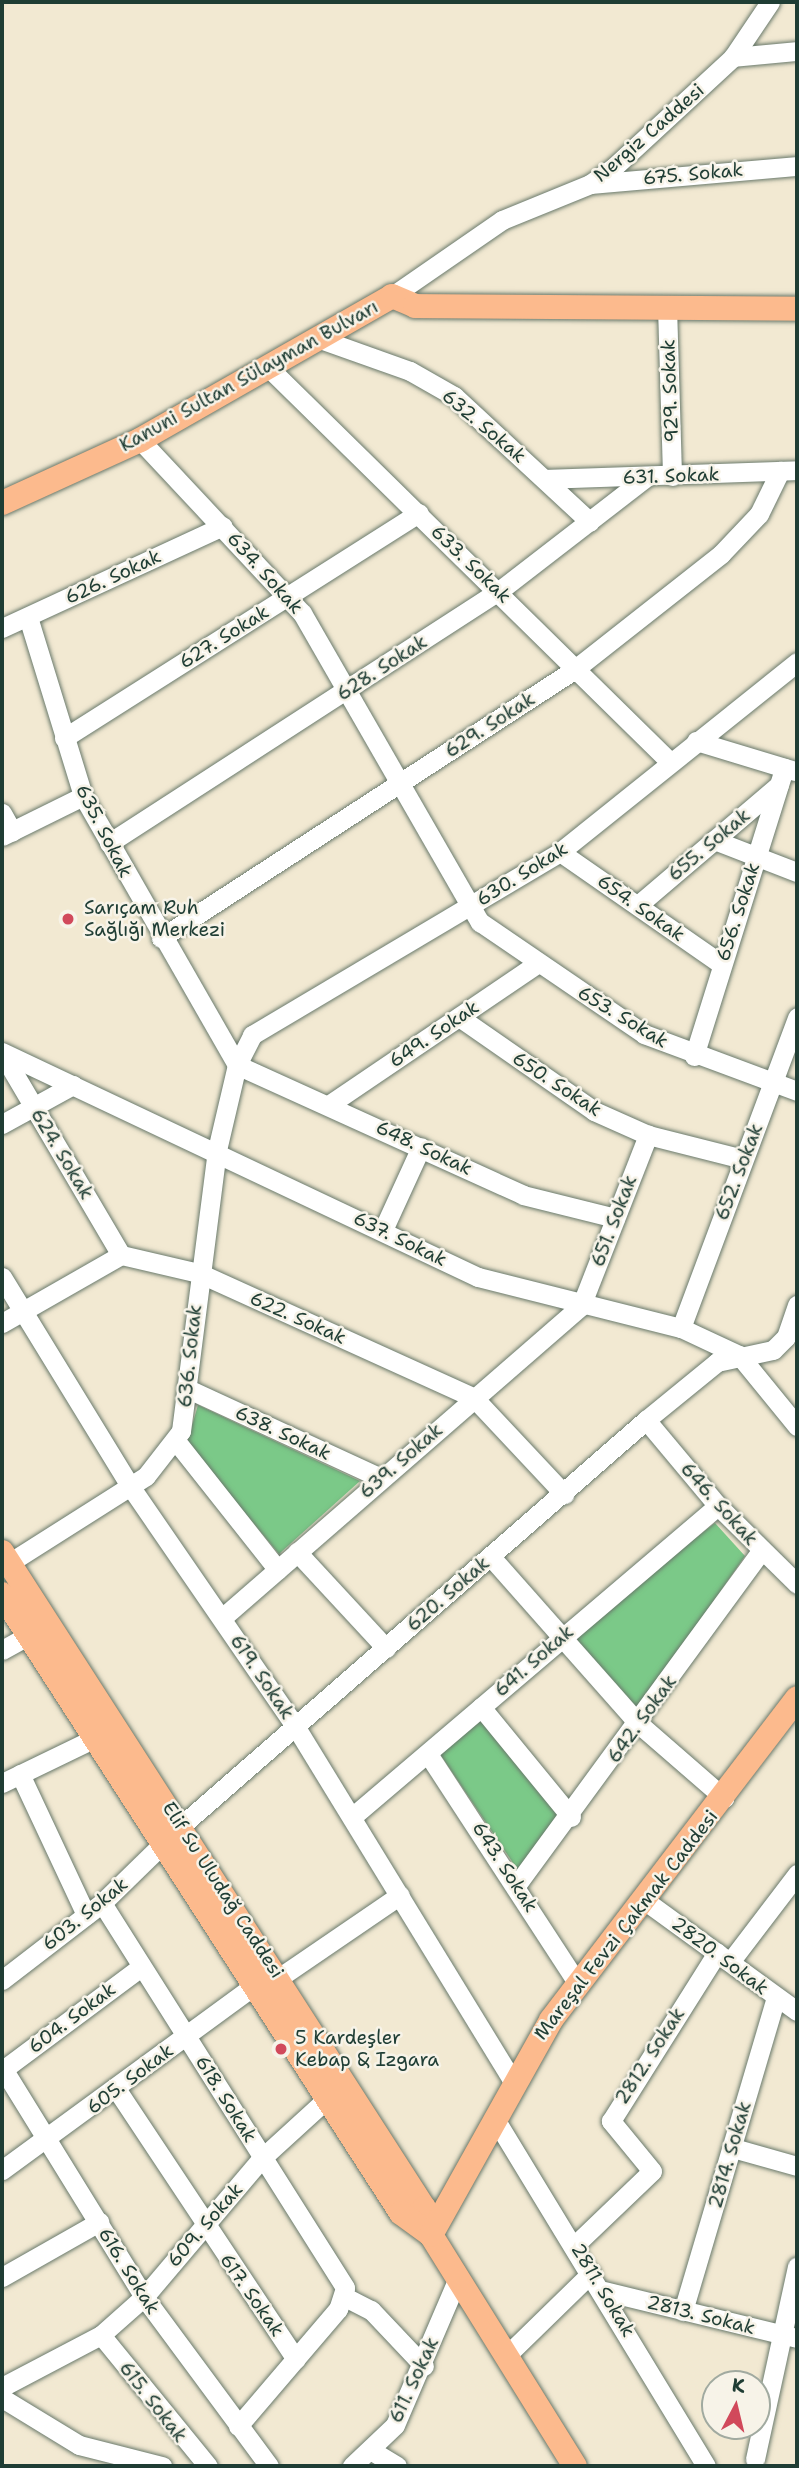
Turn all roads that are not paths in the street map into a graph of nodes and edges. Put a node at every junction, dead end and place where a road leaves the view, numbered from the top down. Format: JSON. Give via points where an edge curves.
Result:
{"nodes":[{"id":1,"x":769,"y":2,"type":"edge"},
{"id":2,"x":797,"y":51,"type":"edge"},
{"id":3,"x":733,"y":57,"type":"junction"},
{"id":4,"x":797,"y":166,"type":"edge"},
{"id":5,"x":590,"y":184,"type":"junction"},
{"id":6,"x":392,"y":296,"type":"junction"},
{"id":7,"x":797,"y":301,"type":"edge"},
{"id":8,"x":667,"y":306,"type":"junction"},
{"id":9,"x":770,"y":306,"type":"junction"},
{"id":10,"x":797,"y":309,"type":"edge"},
{"id":11,"x":323,"y":340,"type":"junction"},
{"id":12,"x":270,"y":369,"type":"junction"},
{"id":13,"x":139,"y":440,"type":"junction"},
{"id":14,"x":789,"y":470,"type":"edge"},
{"id":15,"x":672,"y":476,"type":"junction"},
{"id":16,"x":645,"y":478,"type":"junction"},
{"id":17,"x":545,"y":479,"type":"junction"},
{"id":18,"x":2,"y":503,"type":"edge"},
{"id":19,"x":419,"y":513,"type":"junction"},
{"id":20,"x":590,"y":522,"type":"junction"},
{"id":21,"x":223,"y":526,"type":"junction"},
{"id":22,"x":499,"y":591,"type":"junction"},
{"id":23,"x":289,"y":596,"type":"junction"},
{"id":24,"x":28,"y":617,"type":"junction"},
{"id":25,"x":2,"y":628,"type":"edge"},
{"id":26,"x":797,"y":662,"type":"edge"},
{"id":27,"x":575,"y":669,"type":"junction"},
{"id":28,"x":350,"y":688,"type":"junction"},
{"id":29,"x":64,"y":738,"type":"junction"},
{"id":30,"x":696,"y":741,"type":"junction"},
{"id":31,"x":669,"y":761,"type":"junction"},
{"id":32,"x":787,"y":774,"type":"edge"},
{"id":33,"x":403,"y":783,"type":"junction"},
{"id":34,"x":83,"y":796,"type":"junction"},
{"id":35,"x":2,"y":813,"type":"edge"},
{"id":36,"x":7,"y":834,"type":"edge"},
{"id":37,"x":714,"y":840,"type":"junction"},
{"id":38,"x":109,"y":843,"type":"junction"},
{"id":39,"x":560,"y":852,"type":"junction"},
{"id":40,"x":756,"y":858,"type":"junction"},
{"id":41,"x":797,"y":872,"type":"edge"},
{"id":42,"x":638,"y":905,"type":"junction"},
{"id":43,"x":468,"y":908,"type":"junction"},
{"id":44,"x":161,"y":938,"type":"junction"},
{"id":45,"x":538,"y":963,"type":"junction"},
{"id":46,"x":721,"y":964,"type":"junction"},
{"id":47,"x":459,"y":1017,"type":"junction"},
{"id":48,"x":797,"y":1017,"type":"edge"},
{"id":49,"x":2,"y":1052,"type":"edge"},
{"id":50,"x":694,"y":1056,"type":"junction"},
{"id":51,"x":237,"y":1065,"type":"junction"},
{"id":52,"x":774,"y":1083,"type":"junction"},
{"id":53,"x":73,"y":1085,"type":"junction"},
{"id":54,"x":797,"y":1091,"type":"edge"},
{"id":55,"x":330,"y":1104,"type":"junction"},
{"id":56,"x":33,"y":1106,"type":"junction"},
{"id":57,"x":2,"y":1124,"type":"edge"},
{"id":58,"x":648,"y":1135,"type":"junction"},
{"id":59,"x":421,"y":1147,"type":"junction"},
{"id":60,"x":217,"y":1150,"type":"junction"},
{"id":61,"x":743,"y":1159,"type":"junction"},
{"id":62,"x":615,"y":1218,"type":"junction"},
{"id":63,"x":383,"y":1230,"type":"junction"},
{"id":64,"x":121,"y":1255,"type":"junction"},
{"id":65,"x":199,"y":1273,"type":"junction"},
{"id":66,"x":2,"y":1277,"type":"edge"},
{"id":67,"x":797,"y":1305,"type":"edge"},
{"id":68,"x":581,"y":1306,"type":"junction"},
{"id":69,"x":22,"y":1310,"type":"junction"},
{"id":70,"x":2,"y":1324,"type":"edge"},
{"id":71,"x":681,"y":1328,"type":"junction"},
{"id":72,"x":739,"y":1354,"type":"junction"},
{"id":73,"x":186,"y":1388,"type":"junction"},
{"id":74,"x":474,"y":1398,"type":"junction"},
{"id":75,"x":646,"y":1420,"type":"junction"},
{"id":76,"x":797,"y":1426,"type":"edge"},
{"id":77,"x":176,"y":1441,"type":"junction"},
{"id":78,"x":381,"y":1478,"type":"junction"},
{"id":79,"x":130,"y":1486,"type":"junction"},
{"id":80,"x":564,"y":1494,"type":"junction"},
{"id":81,"x":718,"y":1506,"type":"junction"},
{"id":82,"x":297,"y":1552,"type":"junction"},
{"id":83,"x":761,"y":1552,"type":"junction"},
{"id":84,"x":5,"y":1557,"type":"edge"},
{"id":85,"x":491,"y":1557,"type":"junction"},
{"id":86,"x":278,"y":1570,"type":"junction"},
{"id":87,"x":797,"y":1584,"type":"edge"},
{"id":88,"x":2,"y":1594,"type":"edge"},
{"id":89,"x":222,"y":1618,"type":"junction"},
{"id":90,"x":29,"y":1635,"type":"junction"},
{"id":91,"x":559,"y":1639,"type":"junction"},
{"id":92,"x":386,"y":1648,"type":"junction"},
{"id":93,"x":2,"y":1650,"type":"edge"},
{"id":94,"x":797,"y":1698,"type":"edge"},
{"id":95,"x":481,"y":1707,"type":"junction"},
{"id":96,"x":639,"y":1724,"type":"junction"},
{"id":97,"x":297,"y":1728,"type":"junction"},
{"id":98,"x":93,"y":1739,"type":"junction"},
{"id":99,"x":428,"y":1754,"type":"junction"},
{"id":100,"x":11,"y":1779,"type":"edge"},
{"id":101,"x":724,"y":1798,"type":"junction"},
{"id":102,"x":352,"y":1817,"type":"junction"},
{"id":103,"x":571,"y":1817,"type":"junction"},
{"id":104,"x":181,"y":1825,"type":"junction"},
{"id":105,"x":166,"y":1845,"type":"junction"},
{"id":106,"x":795,"y":1882,"type":"edge"},
{"id":107,"x":518,"y":1883,"type":"junction"},
{"id":108,"x":400,"y":1895,"type":"junction"},
{"id":109,"x":644,"y":1900,"type":"junction"},
{"id":110,"x":102,"y":1903,"type":"junction"},
{"id":111,"x":86,"y":1915,"type":"junction"},
{"id":112,"x":723,"y":1958,"type":"junction"},
{"id":113,"x":141,"y":1967,"type":"junction"},
{"id":114,"x":2,"y":1980,"type":"edge"},
{"id":115,"x":268,"y":1981,"type":"junction"},
{"id":116,"x":577,"y":1983,"type":"junction"},
{"id":117,"x":776,"y":1997,"type":"junction"},
{"id":118,"x":797,"y":2011,"type":"edge"},
{"id":119,"x":186,"y":2036,"type":"junction"},
{"id":120,"x":3,"y":2068,"type":"edge"},
{"id":121,"x":513,"y":2082,"type":"junction"},
{"id":122,"x":117,"y":2090,"type":"junction"},
{"id":123,"x":330,"y":2096,"type":"junction"},
{"id":124,"x":495,"y":2119,"type":"junction"},
{"id":125,"x":49,"y":2140,"type":"junction"},
{"id":126,"x":733,"y":2148,"type":"junction"},
{"id":127,"x":262,"y":2158,"type":"junction"},
{"id":128,"x":797,"y":2166,"type":"edge"},
{"id":129,"x":2,"y":2170,"type":"edge"},
{"id":130,"x":99,"y":2222,"type":"junction"},
{"id":131,"x":205,"y":2227,"type":"junction"},
{"id":132,"x":431,"y":2235,"type":"junction"},
{"id":133,"x":576,"y":2244,"type":"junction"},
{"id":134,"x":797,"y":2267,"type":"edge"},
{"id":135,"x":591,"y":2273,"type":"junction"},
{"id":136,"x":2,"y":2277,"type":"edge"},
{"id":137,"x":457,"y":2280,"type":"junction"},
{"id":138,"x":604,"y":2291,"type":"junction"},
{"id":139,"x":144,"y":2297,"type":"junction"},
{"id":140,"x":345,"y":2297,"type":"junction"},
{"id":141,"x":683,"y":2311,"type":"junction"},
{"id":142,"x":102,"y":2336,"type":"junction"},
{"id":143,"x":789,"y":2336,"type":"edge"},
{"id":144,"x":505,"y":2357,"type":"junction"},
{"id":145,"x":296,"y":2359,"type":"junction"},
{"id":146,"x":424,"y":2366,"type":"junction"},
{"id":147,"x":2,"y":2386,"type":"edge"},
{"id":148,"x":2,"y":2398,"type":"edge"},
{"id":149,"x":238,"y":2426,"type":"junction"},
{"id":150,"x":372,"y":2451,"type":"junction"},
{"id":151,"x":755,"y":2459,"type":"dead end"},
{"id":152,"x":162,"y":2466,"type":"edge"},
{"id":153,"x":208,"y":2466,"type":"edge"},
{"id":154,"x":269,"y":2466,"type":"edge"},
{"id":155,"x":352,"y":2466,"type":"edge"},
{"id":156,"x":397,"y":2466,"type":"edge"},
{"id":157,"x":575,"y":2466,"type":"edge"},
{"id":158,"x":706,"y":2466,"type":"edge"}],
"edges":[{"from":1,"to":3,"type":"street","name":"Nergiz Caddesi"},
{"from":2,"to":3,"type":"street"},
{"from":3,"to":5,"type":"street","name":"Nergiz Caddesi","via":[[659,130]]},
{"from":4,"to":5,"type":"street","name":"675. Sokak"},
{"from":5,"to":6,"type":"street","name":"Nergiz Caddesi","via":[[502,220]]},
{"from":6,"to":8,"type":"main road","name":"Kanuni Sultan Sülayman Bulvarı","via":[[415,306]]},
{"from":6,"to":11,"type":"main road","name":"Kanuni Sultan Sülayman Bulvarı"},
{"from":7,"to":9,"type":"street","name":"Kanuni Sultan Sülayman Bulvarı"},
{"from":8,"to":9,"type":"main road","name":"Kanuni Sultan Sülayman Bulvarı"},
{"from":8,"to":15,"type":"street","name":"929. Sokak"},
{"from":9,"to":10,"type":"main road"},
{"from":11,"to":12,"type":"main road","name":"Kanuni Sultan Sülayman Bulvarı"},
{"from":11,"to":17,"type":"street","name":"632. Sokak","via":[[410,371],[454,396]]},
{"from":12,"to":13,"type":"main road","name":"Kanuni Sultan Sülayman Bulvarı"},
{"from":12,"to":19,"type":"street","name":"633. Sokak"},
{"from":13,"to":18,"type":"main road","name":"Kanuni Sultan Sülayman Bulvarı"},
{"from":13,"to":21,"type":"street","name":"634. Sokak"},
{"from":14,"to":15,"type":"street","name":"631. Sokak"},
{"from":14,"to":27,"type":"street","name":"629. Sokak","via":[[758,514],[721,554]]},
{"from":15,"to":16,"type":"street","name":"631. Sokak"},
{"from":16,"to":17,"type":"street","name":"631. Sokak"},
{"from":16,"to":20,"type":"street","name":"628. Sokak"},
{"from":17,"to":20,"type":"street","name":"632. Sokak"},
{"from":19,"to":22,"type":"street","name":"633. Sokak"},
{"from":19,"to":23,"type":"street","name":"627. Sokak"},
{"from":20,"to":22,"type":"street","name":"628. Sokak"},
{"from":21,"to":23,"type":"street","name":"634. Sokak"},
{"from":21,"to":24,"type":"street","name":"626. Sokak"},
{"from":22,"to":27,"type":"street","name":"633. Sokak"},
{"from":22,"to":28,"type":"street","name":"628. Sokak"},
{"from":23,"to":28,"type":"street","name":"634. Sokak"},
{"from":23,"to":29,"type":"street","name":"627. Sokak"},
{"from":24,"to":25,"type":"street","name":"626. Sokak"},
{"from":24,"to":29,"type":"street","name":"635. Sokak"},
{"from":26,"to":30,"type":"street","name":"630. Sokak"},
{"from":27,"to":31,"type":"street","name":"633. Sokak"},
{"from":27,"to":33,"type":"street","name":"629. Sokak"},
{"from":28,"to":33,"type":"street","name":"634. Sokak"},
{"from":28,"to":38,"type":"street","name":"628. Sokak"},
{"from":29,"to":34,"type":"street","name":"635. Sokak"},
{"from":30,"to":31,"type":"street","name":"630. Sokak"},
{"from":30,"to":32,"type":"street"},
{"from":31,"to":39,"type":"street","name":"630. Sokak"},
{"from":32,"to":37,"type":"street","name":"655. Sokak"},
{"from":32,"to":40,"type":"street","name":"656. Sokak"},
{"from":33,"to":43,"type":"street","name":"634. Sokak"},
{"from":33,"to":44,"type":"street","name":"629. Sokak"},
{"from":34,"to":36,"type":"street"},
{"from":34,"to":38,"type":"street","name":"635. Sokak"},
{"from":35,"to":36,"type":"street"},
{"from":37,"to":40,"type":"street"},
{"from":37,"to":42,"type":"street","name":"655. Sokak"},
{"from":38,"to":44,"type":"street","name":"635. Sokak"},
{"from":39,"to":42,"type":"street","name":"654. Sokak"},
{"from":39,"to":43,"type":"street","name":"630. Sokak"},
{"from":40,"to":41,"type":"street"},
{"from":40,"to":46,"type":"street","name":"656. Sokak"},
{"from":42,"to":46,"type":"street","name":"654. Sokak"},
{"from":43,"to":45,"type":"street","name":"653. Sokak"},
{"from":43,"to":51,"type":"street","name":"630. Sokak","via":[[252,1035]]},
{"from":44,"to":51,"type":"street","name":"635. Sokak"},
{"from":45,"to":47,"type":"street","name":"649. Sokak"},
{"from":45,"to":50,"type":"street","name":"653. Sokak","via":[[645,1034]]},
{"from":46,"to":50,"type":"street","name":"656. Sokak"},
{"from":47,"to":55,"type":"street","name":"649. Sokak"},
{"from":47,"to":58,"type":"street","name":"650. Sokak","via":[[582,1104]]},
{"from":48,"to":52,"type":"street","name":"652. Sokak"},
{"from":49,"to":53,"type":"street","name":"637. Sokak"},
{"from":49,"to":56,"type":"street","name":"624. Sokak"},
{"from":50,"to":52,"type":"street","name":"653. Sokak"},
{"from":51,"to":55,"type":"street","name":"648. Sokak"},
{"from":51,"to":60,"type":"street","name":"636. Sokak"},
{"from":52,"to":54,"type":"street","name":"653. Sokak"},
{"from":52,"to":61,"type":"street","name":"652. Sokak"},
{"from":53,"to":56,"type":"street"},
{"from":53,"to":60,"type":"street","name":"637. Sokak"},
{"from":55,"to":59,"type":"street","name":"648. Sokak"},
{"from":56,"to":57,"type":"street"},
{"from":56,"to":64,"type":"street","name":"624. Sokak"},
{"from":58,"to":61,"type":"street","name":"650. Sokak"},
{"from":58,"to":62,"type":"street","name":"651. Sokak"},
{"from":59,"to":62,"type":"street","name":"648. Sokak","via":[[523,1195]]},
{"from":59,"to":63,"type":"street"},
{"from":60,"to":63,"type":"street","name":"637. Sokak"},
{"from":60,"to":65,"type":"street","name":"636. Sokak"},
{"from":61,"to":71,"type":"street","name":"652. Sokak"},
{"from":62,"to":68,"type":"street","name":"651. Sokak"},
{"from":63,"to":68,"type":"street","name":"637. Sokak","via":[[478,1277]]},
{"from":64,"to":65,"type":"street","name":"622. Sokak"},
{"from":64,"to":69,"type":"street"},
{"from":65,"to":73,"type":"street","name":"636. Sokak"},
{"from":65,"to":74,"type":"street","name":"622. Sokak"},
{"from":66,"to":69,"type":"street","name":"619. Sokak"},
{"from":67,"to":72,"type":"street","via":[[786,1337],[773,1350]]},
{"from":68,"to":71,"type":"street","name":"637. Sokak"},
{"from":68,"to":74,"type":"street","name":"639. Sokak"},
{"from":69,"to":70,"type":"street"},
{"from":69,"to":79,"type":"street","name":"619. Sokak"},
{"from":71,"to":72,"type":"street","name":"637. Sokak"},
{"from":72,"to":75,"type":"street","name":"620. Sokak","via":[[717,1362]]},
{"from":72,"to":76,"type":"street"},
{"from":73,"to":77,"type":"street","name":"636. Sokak"},
{"from":73,"to":78,"type":"street","name":"638. Sokak"},
{"from":74,"to":78,"type":"street","name":"639. Sokak"},
{"from":74,"to":80,"type":"street","name":"622. Sokak"},
{"from":75,"to":80,"type":"street","name":"620. Sokak"},
{"from":75,"to":81,"type":"street","name":"646. Sokak"},
{"from":77,"to":79,"type":"street"},
{"from":77,"to":86,"type":"street"},
{"from":78,"to":82,"type":"street","name":"639. Sokak"},
{"from":79,"to":84,"type":"street"},
{"from":79,"to":89,"type":"street","name":"619. Sokak"},
{"from":80,"to":85,"type":"street","name":"620. Sokak"},
{"from":81,"to":83,"type":"street","name":"646. Sokak"},
{"from":81,"to":91,"type":"street","name":"641. Sokak"},
{"from":82,"to":86,"type":"street","name":"639. Sokak"},
{"from":82,"to":92,"type":"street"},
{"from":83,"to":87,"type":"street","name":"646. Sokak"},
{"from":83,"to":96,"type":"street","name":"642. Sokak"},
{"from":84,"to":104,"type":"main road","name":"Elif Su Uludağ Caddesi"},
{"from":85,"to":91,"type":"street"},
{"from":85,"to":92,"type":"street","name":"620. Sokak"},
{"from":86,"to":89,"type":"street","name":"639. Sokak"},
{"from":88,"to":90,"type":"main road","name":"Elif Su Uludağ Caddesi"},
{"from":89,"to":97,"type":"street","name":"619. Sokak"},
{"from":90,"to":93,"type":"street"},
{"from":90,"to":98,"type":"main road","name":"Elif Su Uludağ Caddesi"},
{"from":91,"to":95,"type":"street","name":"641. Sokak"},
{"from":91,"to":96,"type":"street"},
{"from":92,"to":97,"type":"street","name":"620. Sokak"},
{"from":94,"to":101,"type":"main road","name":"Mareşal Fevzi Çakmak Caddesi"},
{"from":95,"to":99,"type":"street","name":"641. Sokak"},
{"from":95,"to":103,"type":"street"},
{"from":96,"to":101,"type":"street"},
{"from":96,"to":103,"type":"street","name":"642. Sokak"},
{"from":97,"to":102,"type":"street","name":"619. Sokak"},
{"from":97,"to":104,"type":"street","name":"620. Sokak"},
{"from":98,"to":100,"type":"street"},
{"from":98,"to":105,"type":"main road","name":"Elif Su Uludağ Caddesi"},
{"from":99,"to":102,"type":"street","name":"641. Sokak"},
{"from":99,"to":107,"type":"street","name":"643. Sokak"},
{"from":100,"to":111,"type":"street"},
{"from":101,"to":109,"type":"main road","name":"Mareşal Fevzi Çakmak Caddesi"},
{"from":102,"to":108,"type":"street","name":"619. Sokak"},
{"from":103,"to":107,"type":"street","name":"642. Sokak"},
{"from":104,"to":105,"type":"street","name":"620. Sokak"},
{"from":104,"to":115,"type":"main road","name":"Elif Su Uludağ Caddesi"},
{"from":105,"to":110,"type":"street","name":"603. Sokak"},
{"from":105,"to":115,"type":"main road","name":"Elif Su Uludağ Caddesi"},
{"from":106,"to":112,"type":"street"},
{"from":107,"to":116,"type":"street","name":"643. Sokak"},
{"from":108,"to":115,"type":"street","name":"605. Sokak"},
{"from":108,"to":121,"type":"street","name":"619. Sokak"},
{"from":109,"to":112,"type":"street","name":"2820. Sokak"},
{"from":109,"to":116,"type":"main road","name":"Mareşal Fevzi Çakmak Caddesi"},
{"from":110,"to":111,"type":"street","name":"603. Sokak"},
{"from":110,"to":113,"type":"street","name":"618. Sokak"},
{"from":111,"to":114,"type":"street","name":"603. Sokak"},
{"from":112,"to":117,"type":"street","name":"2820. Sokak"},
{"from":112,"to":133,"type":"street","name":"2812. Sokak","via":[[611,2121],[651,2165],[648,2178]]},
{"from":113,"to":119,"type":"street","name":"618. Sokak"},
{"from":113,"to":120,"type":"street","name":"604. Sokak"},
{"from":115,"to":119,"type":"street","name":"605. Sokak"},
{"from":115,"to":123,"type":"main road","name":"Elif Su Uludağ Caddesi"},
{"from":115,"to":132,"type":"main road","name":"Elif Su Uludağ Caddesi","via":[[424,2208]]},
{"from":116,"to":121,"type":"main road","name":"Mareşal Fevzi Çakmak Caddesi"},
{"from":117,"to":118,"type":"street","name":"2820. Sokak"},
{"from":117,"to":126,"type":"street","name":"2814. Sokak"},
{"from":119,"to":122,"type":"street","name":"605. Sokak"},
{"from":119,"to":127,"type":"street","name":"618. Sokak"},
{"from":120,"to":125,"type":"street","name":"616. Sokak"},
{"from":121,"to":124,"type":"main road","name":"Mareşal Fevzi Çakmak Caddesi"},
{"from":122,"to":125,"type":"street","name":"605. Sokak"},
{"from":122,"to":131,"type":"street","name":"617. Sokak"},
{"from":123,"to":127,"type":"street","name":"609. Sokak"},
{"from":123,"to":132,"type":"main road","name":"Elif Su Uludağ Caddesi","via":[[401,2213]]},
{"from":124,"to":132,"type":"main road","name":"Mareşal Fevzi Çakmak Caddesi"},
{"from":124,"to":133,"type":"street","name":"2811. Sokak"},
{"from":125,"to":129,"type":"street","name":"605. Sokak"},
{"from":125,"to":130,"type":"street","name":"616. Sokak"},
{"from":126,"to":128,"type":"street"},
{"from":126,"to":141,"type":"street","name":"2814. Sokak"},
{"from":127,"to":131,"type":"street","name":"609. Sokak"},
{"from":127,"to":140,"type":"street","name":"618. Sokak","via":[[341,2279]]},
{"from":130,"to":136,"type":"street"},
{"from":130,"to":139,"type":"street","name":"616. Sokak"},
{"from":131,"to":139,"type":"street","name":"609. Sokak"},
{"from":131,"to":145,"type":"street","name":"617. Sokak"},
{"from":132,"to":137,"type":"main road","name":"Elif Su Uludağ Caddesi"},
{"from":133,"to":135,"type":"street","name":"2811. Sokak"},
{"from":134,"to":143,"type":"street"},
{"from":135,"to":138,"type":"street","name":"2811. Sokak"},
{"from":135,"to":144,"type":"street"},
{"from":137,"to":144,"type":"main road","name":"Elif Su Uludağ Caddesi"},
{"from":137,"to":146,"type":"street","name":"611. Sokak"},
{"from":138,"to":141,"type":"street","name":"2813. Sokak"},
{"from":138,"to":158,"type":"street","name":"2811. Sokak"},
{"from":139,"to":142,"type":"street","name":"609. Sokak"},
{"from":139,"to":149,"type":"street","name":"616. Sokak"},
{"from":140,"to":145,"type":"street"},
{"from":140,"to":146,"type":"street","via":[[372,2310]]},
{"from":141,"to":143,"type":"street","name":"2813. Sokak"},
{"from":142,"to":147,"type":"street","name":"609. Sokak"},
{"from":142,"to":153,"type":"street","name":"615. Sokak"},
{"from":143,"to":151,"type":"street"},
{"from":144,"to":157,"type":"main road","name":"Elif Su Uludağ Caddesi"},
{"from":145,"to":149,"type":"street"},
{"from":146,"to":150,"type":"street","name":"611. Sokak","via":[[395,2425]]},
{"from":148,"to":152,"type":"street","via":[[79,2445]]},
{"from":149,"to":154,"type":"street","name":"616. Sokak"},
{"from":150,"to":155,"type":"street","name":"611. Sokak"},
{"from":150,"to":156,"type":"street"}]}
